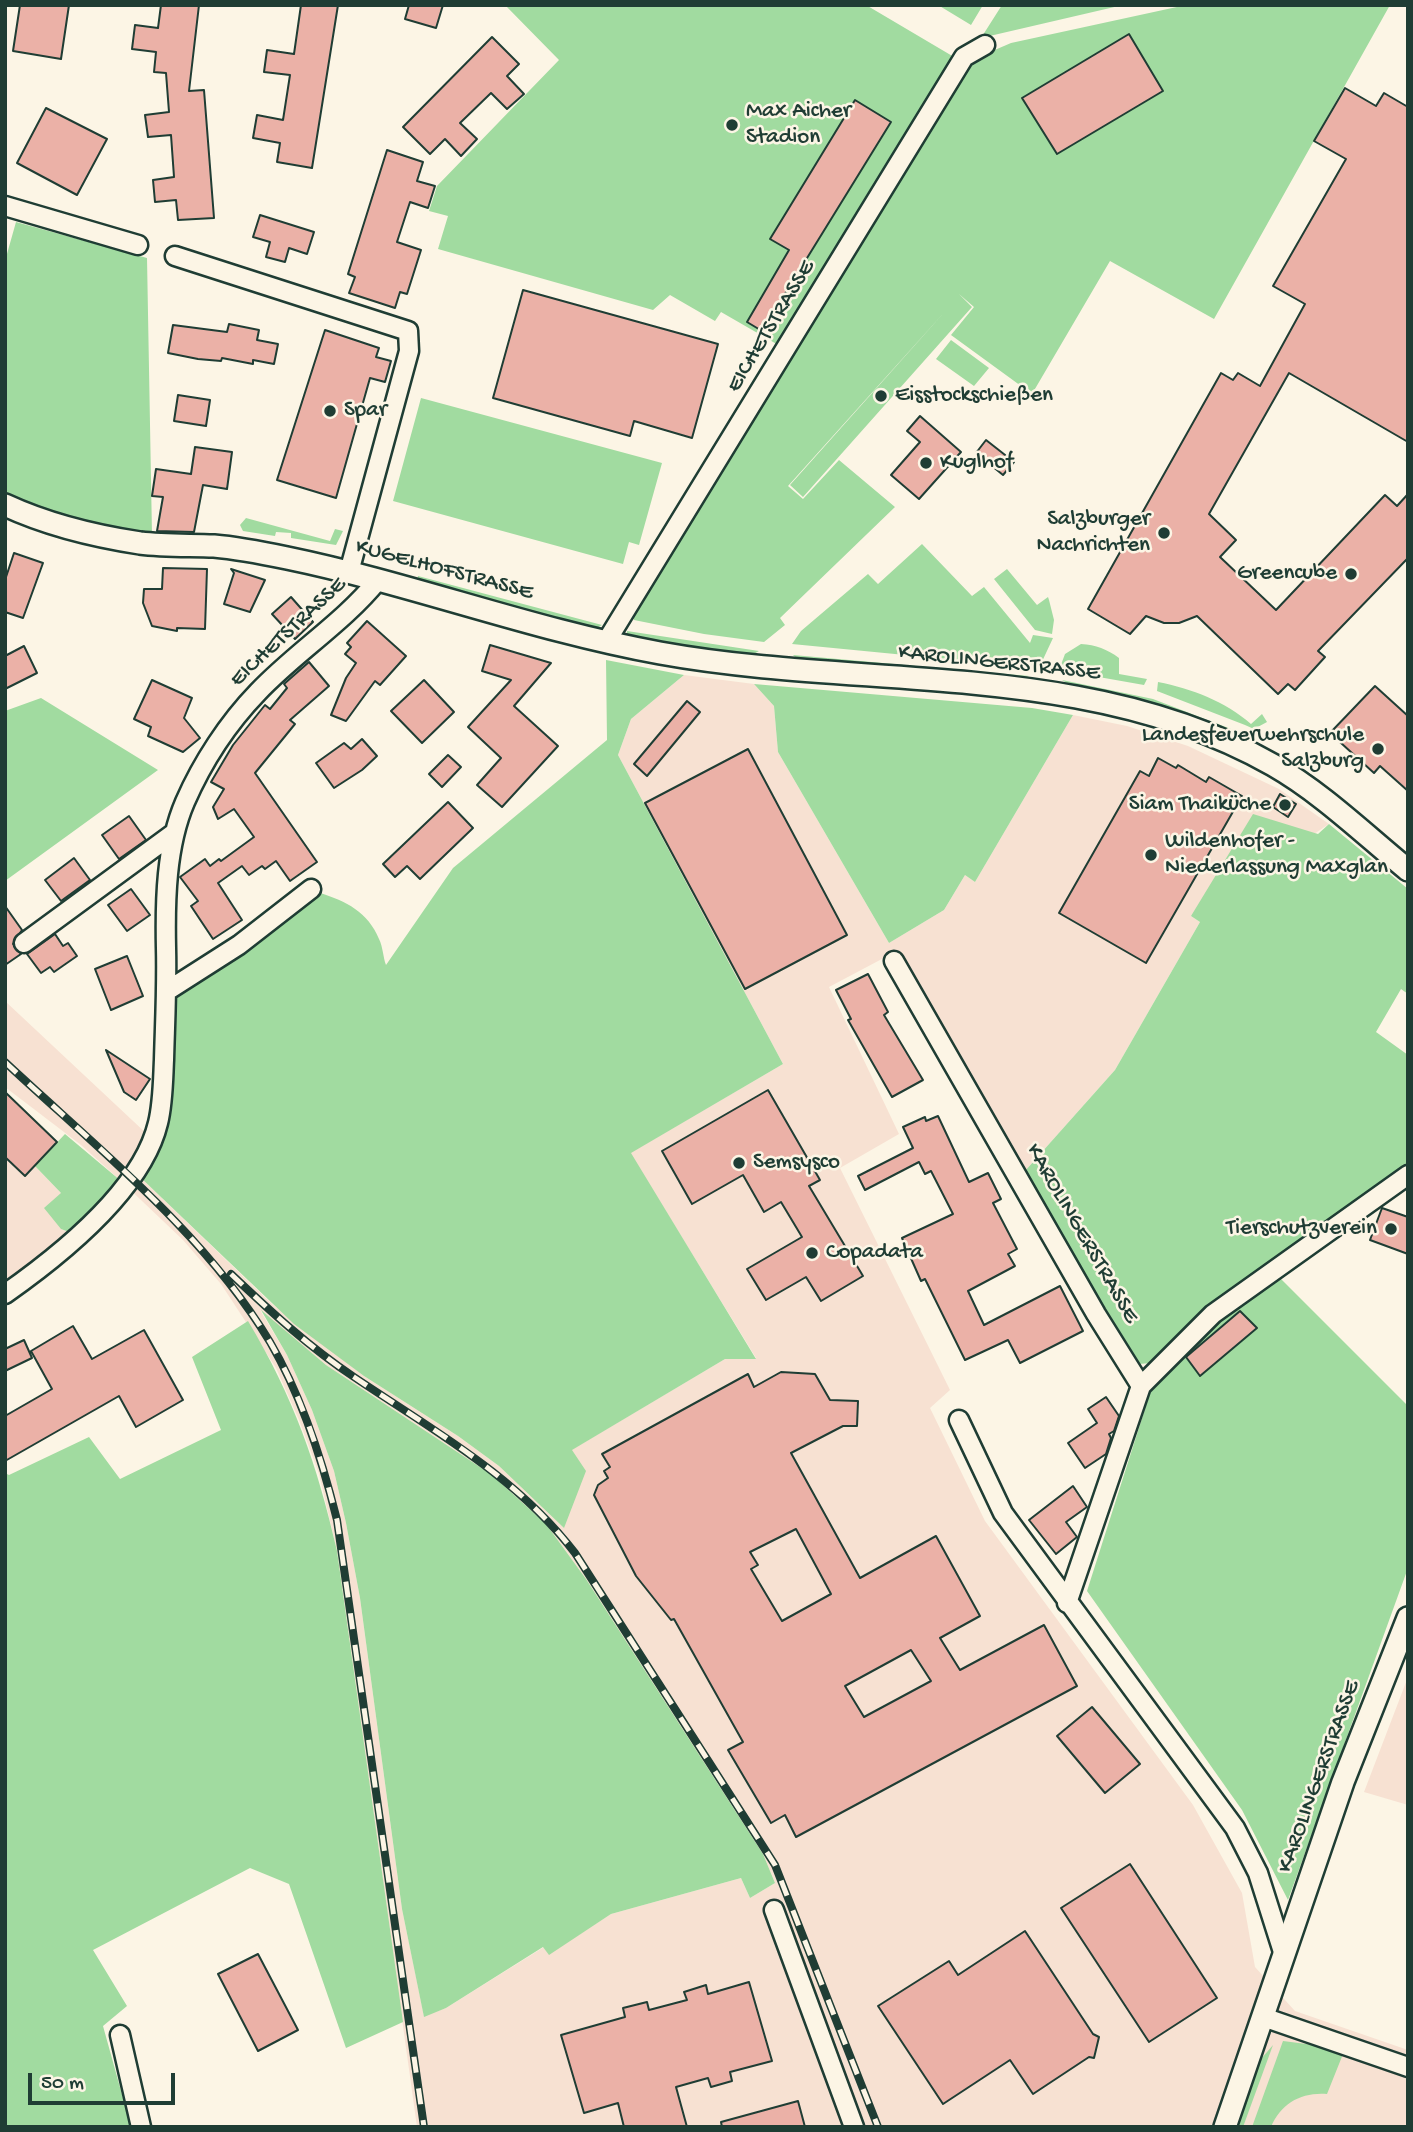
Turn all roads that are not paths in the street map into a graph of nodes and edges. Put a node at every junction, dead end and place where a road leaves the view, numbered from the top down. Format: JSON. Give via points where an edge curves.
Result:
{"nodes":[{"id":1,"x":985,"y":45,"type":"dead end"},
{"id":2,"x":5,"y":206,"type":"edge"},
{"id":3,"x":138,"y":245,"type":"dead end"},
{"id":4,"x":175,"y":256,"type":"dead end"},
{"id":5,"x":5,"y":505,"type":"edge"},
{"id":6,"x":349,"y":572,"type":"junction"},
{"id":7,"x":378,"y":580,"type":"junction"},
{"id":8,"x":606,"y":642,"type":"junction"},
{"id":9,"x":872,"y":676,"type":"joint"},
{"id":10,"x":174,"y":833,"type":"junction"},
{"id":11,"x":1408,"y":870,"type":"edge"},
{"id":12,"x":311,"y":889,"type":"dead end"},
{"id":13,"x":24,"y":943,"type":"dead end"},
{"id":14,"x":894,"y":961,"type":"dead end"},
{"id":15,"x":167,"y":991,"type":"junction"},
{"id":16,"x":1408,"y":1175,"type":"edge"},
{"id":17,"x":5,"y":1294,"type":"edge"},
{"id":18,"x":1141,"y":1386,"type":"junction"},
{"id":19,"x":959,"y":1420,"type":"dead end"},
{"id":20,"x":1067,"y":1603,"type":"junction"},
{"id":21,"x":1408,"y":1618,"type":"edge"},
{"id":22,"x":774,"y":1910,"type":"dead end"},
{"id":23,"x":1284,"y":1955,"type":"junction"},
{"id":24,"x":1263,"y":2017,"type":"junction"},
{"id":25,"x":120,"y":2035,"type":"dead end"},
{"id":26,"x":1408,"y":2067,"type":"edge"},
{"id":27,"x":141,"y":2127,"type":"edge"},
{"id":28,"x":854,"y":2127,"type":"edge"},
{"id":29,"x":1225,"y":2127,"type":"edge"}],
"edges":[{"from":1,"to":8,"type":"street","name":"EICHETSTRASSE","via":[[964,57]]},
{"from":2,"to":3,"type":"street"},
{"from":4,"to":6,"type":"street","via":[[408,331],[409,351]]},
{"from":5,"to":6,"type":"street","name":"KUGELHOFSTRASSE","via":[[62,527],[115,538],[251,551]]},
{"from":6,"to":7,"type":"street","name":"KUGELHOFSTRASSE"},
{"from":7,"to":8,"type":"street","name":"KUGELHOFSTRASSE"},
{"from":7,"to":10,"type":"street","name":"EICHETSTRASSE","via":[[360,603],[258,691],[235,719],[185,802]]},
{"from":8,"to":9,"type":"street","name":"KUGELHOFSTRASSE","via":[[726,663]]},
{"from":9,"to":11,"type":"street","name":"KAROLINGERSTRASSE","via":[[1037,691],[1155,715],[1274,766],[1310,789]]},
{"from":10,"to":13,"type":"street"},
{"from":10,"to":15,"type":"street","name":"EICHETSTRASSE","via":[[166,913]]},
{"from":12,"to":15,"type":"street","via":[[239,945]]},
{"from":14,"to":18,"type":"street","name":"KAROLINGERSTRASSE"},
{"from":15,"to":17,"type":"street","name":"EICHETSTRASSE","via":[[159,1122],[143,1160],[86,1227]]},
{"from":16,"to":18,"type":"street","via":[[1213,1314]]},
{"from":18,"to":20,"type":"street"},
{"from":19,"to":20,"type":"street","name":"KAROLINGERSTRASSE","via":[[1003,1513]]},
{"from":20,"to":23,"type":"street","name":"KAROLINGERSTRASSE","via":[[1235,1828],[1258,1873]]},
{"from":21,"to":23,"type":"street","name":"KAROLINGERSTRASSE","via":[[1343,1782]]},
{"from":22,"to":28,"type":"street"},
{"from":23,"to":24,"type":"street","name":"KAROLINGERSTRASSE"},
{"from":24,"to":26,"type":"street"},
{"from":24,"to":29,"type":"street","name":"KAROLINGERSTRASSE"},
{"from":25,"to":27,"type":"street"}]}
